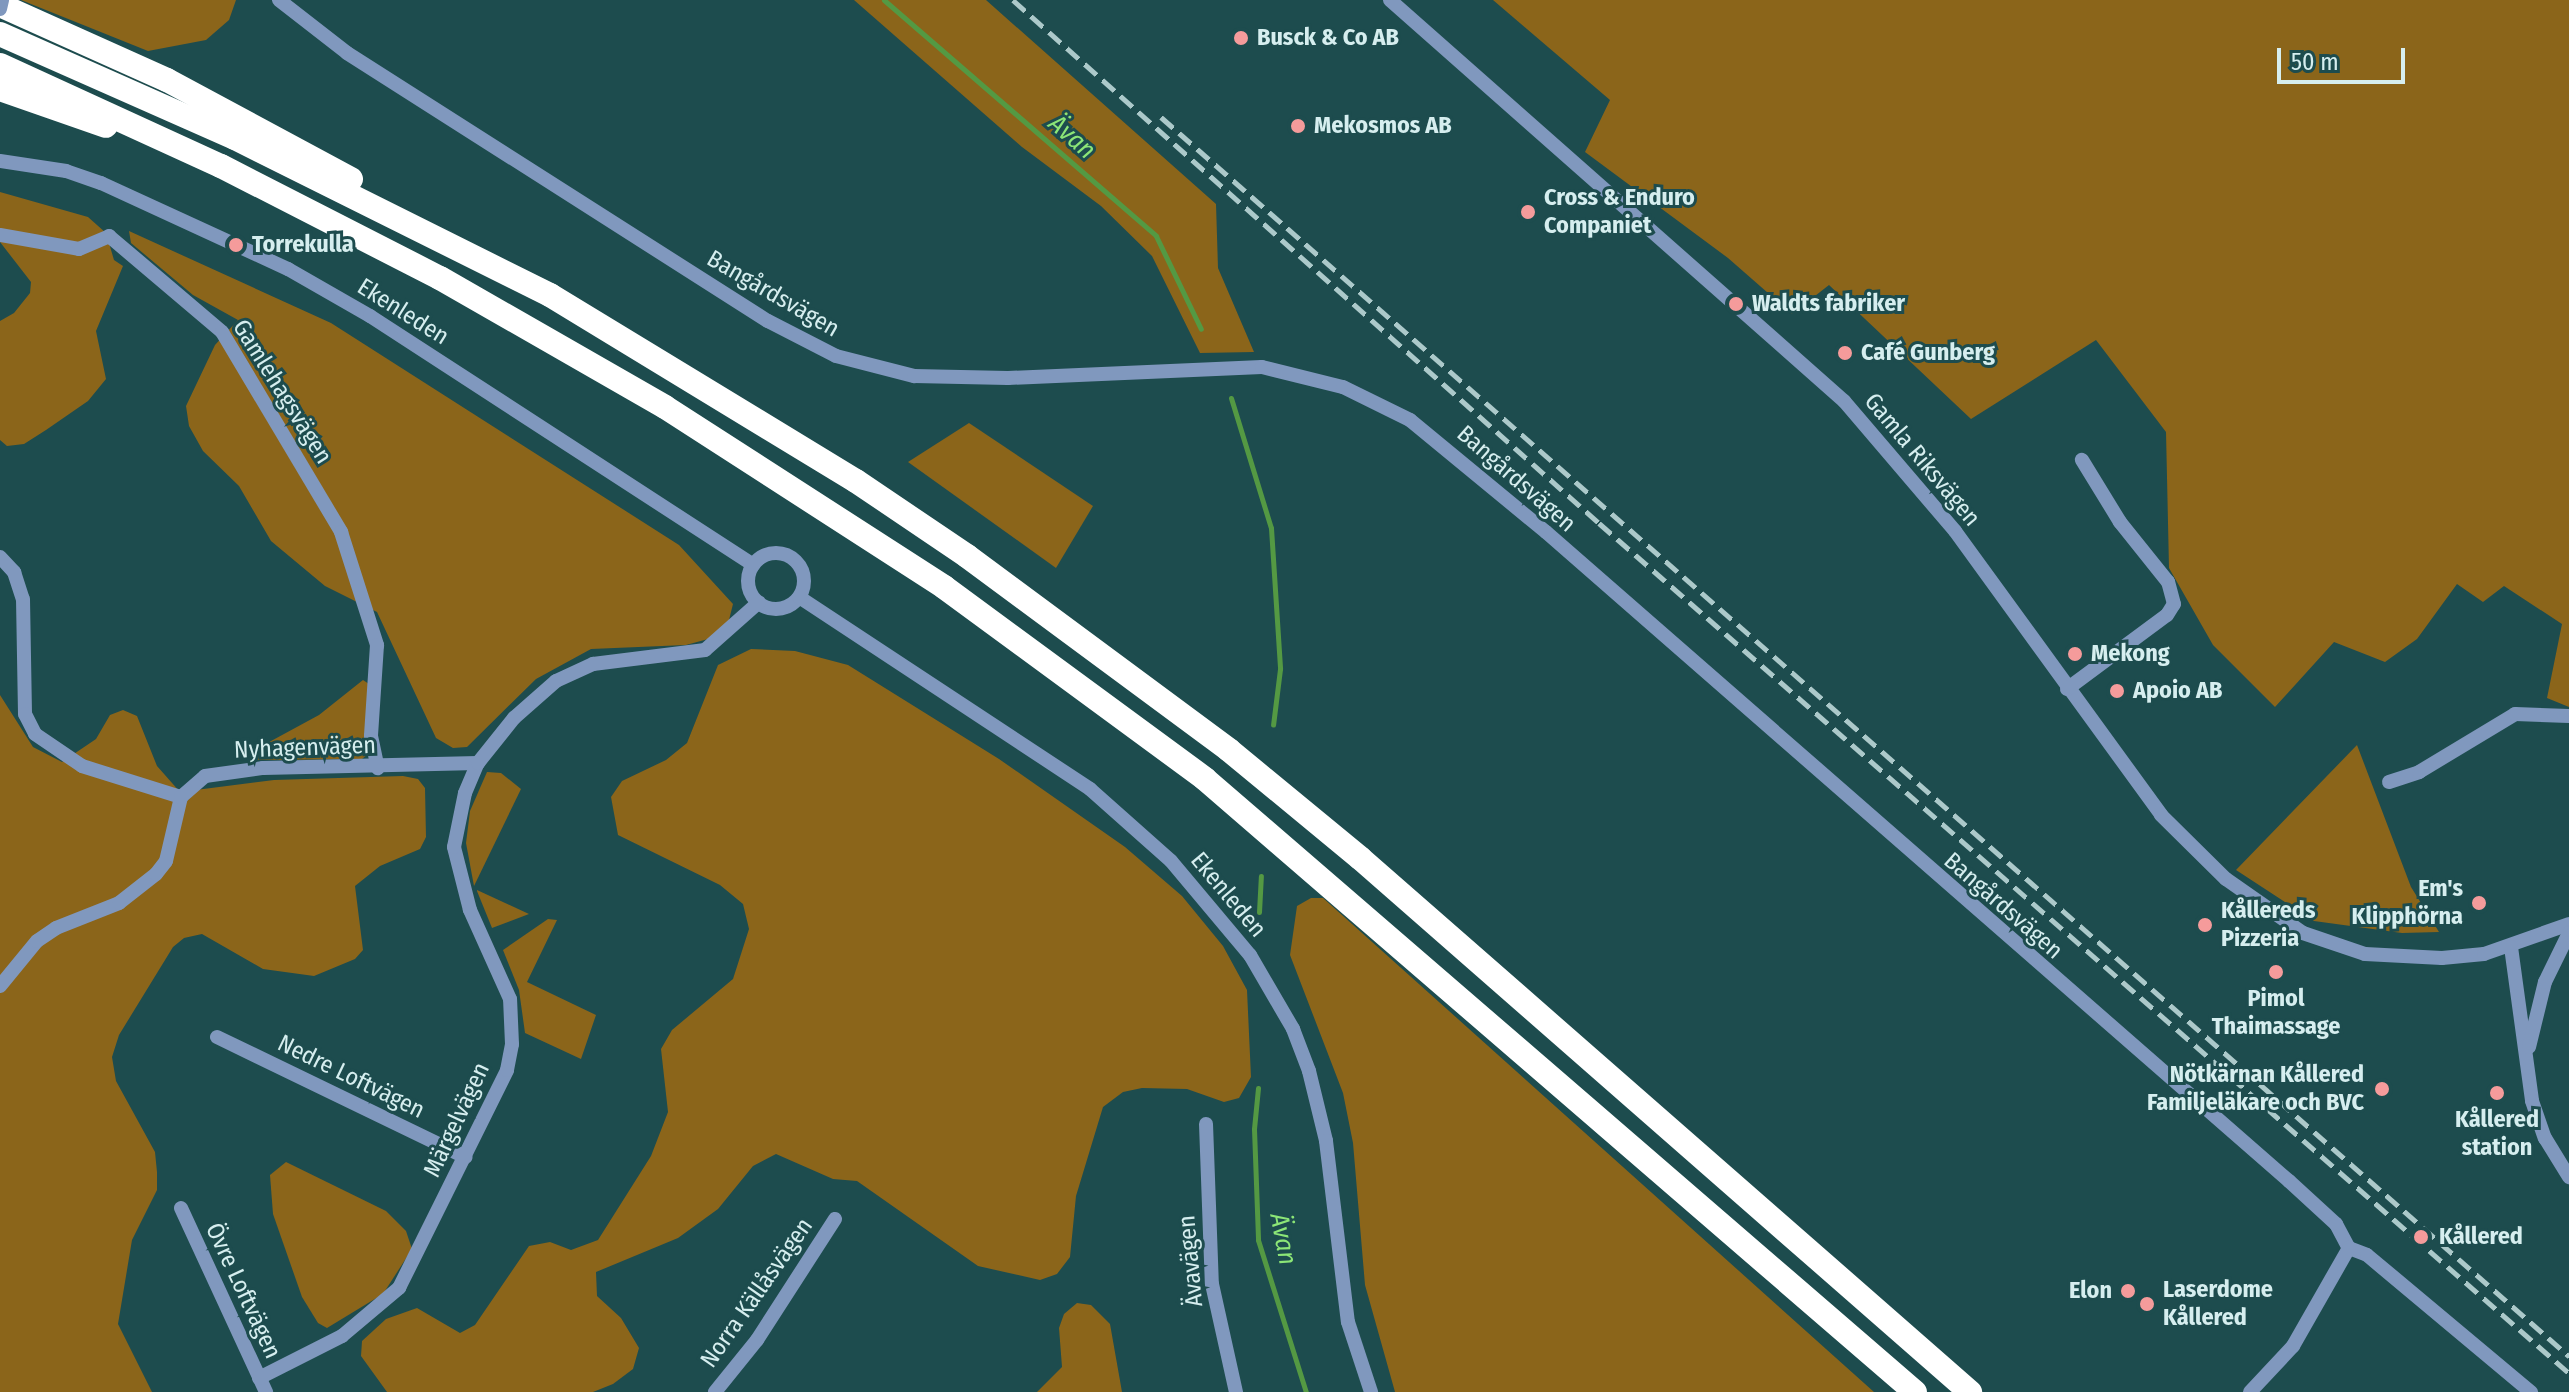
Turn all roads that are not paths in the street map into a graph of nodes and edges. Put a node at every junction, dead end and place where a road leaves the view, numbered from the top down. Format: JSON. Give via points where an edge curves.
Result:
{"nodes":[{"id":1,"x":279,"y":0,"type":"edge"},
{"id":2,"x":1390,"y":0,"type":"edge"},
{"id":3,"x":1,"y":5,"type":"edge"},
{"id":4,"x":0,"y":34,"type":"edge"},
{"id":5,"x":0,"y":65,"type":"edge"},
{"id":6,"x":0,"y":89,"type":"edge"},
{"id":7,"x":0,"y":161,"type":"edge"},
{"id":8,"x":221,"y":166,"type":"junction"},
{"id":9,"x":0,"y":235,"type":"edge"},
{"id":10,"x":462,"y":248,"type":"junction"},
{"id":11,"x":2082,"y":460,"type":"dead end"},
{"id":12,"x":0,"y":557,"type":"edge"},
{"id":13,"x":753,"y":565,"type":"junction"},
{"id":14,"x":799,"y":597,"type":"junction"},
{"id":15,"x":759,"y":602,"type":"junction"},
{"id":16,"x":2067,"y":689,"type":"junction"},
{"id":17,"x":2569,"y":716,"type":"edge"},
{"id":18,"x":478,"y":763,"type":"junction"},
{"id":19,"x":378,"y":768,"type":"junction"},
{"id":20,"x":2389,"y":782,"type":"dead end"},
{"id":21,"x":181,"y":797,"type":"junction"},
{"id":22,"x":2569,"y":924,"type":"edge"},
{"id":23,"x":2569,"y":933,"type":"edge"},
{"id":24,"x":2511,"y":947,"type":"junction"},
{"id":25,"x":0,"y":986,"type":"edge"},
{"id":26,"x":217,"y":1037,"type":"dead end"},
{"id":27,"x":2527,"y":1055,"type":"junction"},
{"id":28,"x":1206,"y":1124,"type":"dead end"},
{"id":29,"x":465,"y":1157,"type":"junction"},
{"id":30,"x":2569,"y":1177,"type":"edge"},
{"id":31,"x":181,"y":1208,"type":"dead end"},
{"id":32,"x":835,"y":1219,"type":"dead end"},
{"id":33,"x":2349,"y":1248,"type":"junction"},
{"id":34,"x":259,"y":1378,"type":"junction"},
{"id":35,"x":266,"y":1392,"type":"edge"},
{"id":36,"x":715,"y":1392,"type":"edge"},
{"id":37,"x":1236,"y":1392,"type":"edge"},
{"id":38,"x":1371,"y":1392,"type":"edge"},
{"id":39,"x":1915,"y":1392,"type":"edge"},
{"id":40,"x":1970,"y":1392,"type":"edge"},
{"id":41,"x":2250,"y":1392,"type":"edge"},
{"id":42,"x":2531,"y":1392,"type":"edge"}],
"edges":[{"from":1,"to":33,"type":"street","name":"Bangårdsvägen","via":[[347,53],[768,321],[836,356],[914,376],[1008,378],[1262,367],[1343,387],[1410,420],[1546,532],[2289,1181],[2336,1224]]},
{"from":2,"to":16,"type":"street","name":"Gamla Riksvägen","via":[[1844,401],[1955,531]]},
{"from":3,"to":10,"type":"highway","via":[[167,80],[318,158]]},
{"from":4,"to":10,"type":"highway","via":[[235,138]]},
{"from":5,"to":8,"type":"highway"},
{"from":6,"to":8,"type":"highway"},
{"from":7,"to":13,"type":"street","name":"Ekenleden","via":[[101,183],[288,269],[383,324]]},
{"from":8,"to":39,"type":"highway","via":[[440,278],[665,407],[832,512],[1055,667],[1205,779],[1324,879]]},
{"from":9,"to":19,"type":"street","name":"Gamlehagsvägen","via":[[79,249],[109,236],[222,332],[279,436],[328,504],[341,532],[377,645],[371,736]]},
{"from":10,"to":40,"type":"highway","via":[[601,325],[856,481],[1112,661],[1360,858]]},
{"from":11,"to":16,"type":"street","via":[[2120,522],[2168,582],[2174,604],[2167,615]]},
{"from":12,"to":21,"type":"street","via":[[14,572],[23,599],[25,714],[35,734],[82,766]]},
{"from":13,"to":14,"type":"street","via":[[776,552],[793,557],[805,580]]},
{"from":13,"to":15,"type":"street","via":[[749,589]]},
{"from":14,"to":15,"type":"street","via":[[785,607]]},
{"from":14,"to":38,"type":"street","name":"Ekenleden","via":[[1090,789],[1171,861],[1250,955],[1293,1029],[1309,1071],[1326,1141],[1346,1309]]},
{"from":15,"to":18,"type":"street","name":"Märgelvägen","via":[[705,650],[593,664],[556,681],[514,718]]},
{"from":16,"to":24,"type":"street","name":"Gamla Riksvägen","via":[[2161,815],[2197,853],[2303,933],[2335,947],[2399,957],[2442,958]]},
{"from":17,"to":20,"type":"street","via":[[2515,714],[2419,772]]},
{"from":18,"to":19,"type":"street","name":"Nyhagenvägen"},
{"from":18,"to":29,"type":"street","name":"Märgelvägen","via":[[465,793],[454,847],[461,885],[502,974],[513,1024],[507,1070]]},
{"from":19,"to":21,"type":"street","name":"Nyhagenvägen","via":[[220,772],[196,781]]},
{"from":21,"to":25,"type":"street","via":[[166,861],[156,874],[119,903],[37,941]]},
{"from":22,"to":24,"type":"street","name":"Gamla Riksvägen"},
{"from":23,"to":27,"type":"street","via":[[2545,982]]},
{"from":24,"to":27,"type":"street"},
{"from":26,"to":29,"type":"street","name":"Nedre Loftvägen"},
{"from":27,"to":30,"type":"street","via":[[2539,1123]]},
{"from":28,"to":37,"type":"street","name":"Ävavägen","via":[[1212,1284]]},
{"from":29,"to":34,"type":"street","name":"Märgelvägen","via":[[399,1288],[342,1336]]},
{"from":31,"to":34,"type":"street","name":"Övre Loftvägen"},
{"from":32,"to":36,"type":"street","name":"Norra Källåsvägen","via":[[757,1340]]},
{"from":33,"to":41,"type":"street","via":[[2293,1346]]},
{"from":33,"to":42,"type":"street","name":"Bangårdsvägen","via":[[2367,1255]]},
{"from":34,"to":35,"type":"street","name":"Övre Loftvägen"}]}
